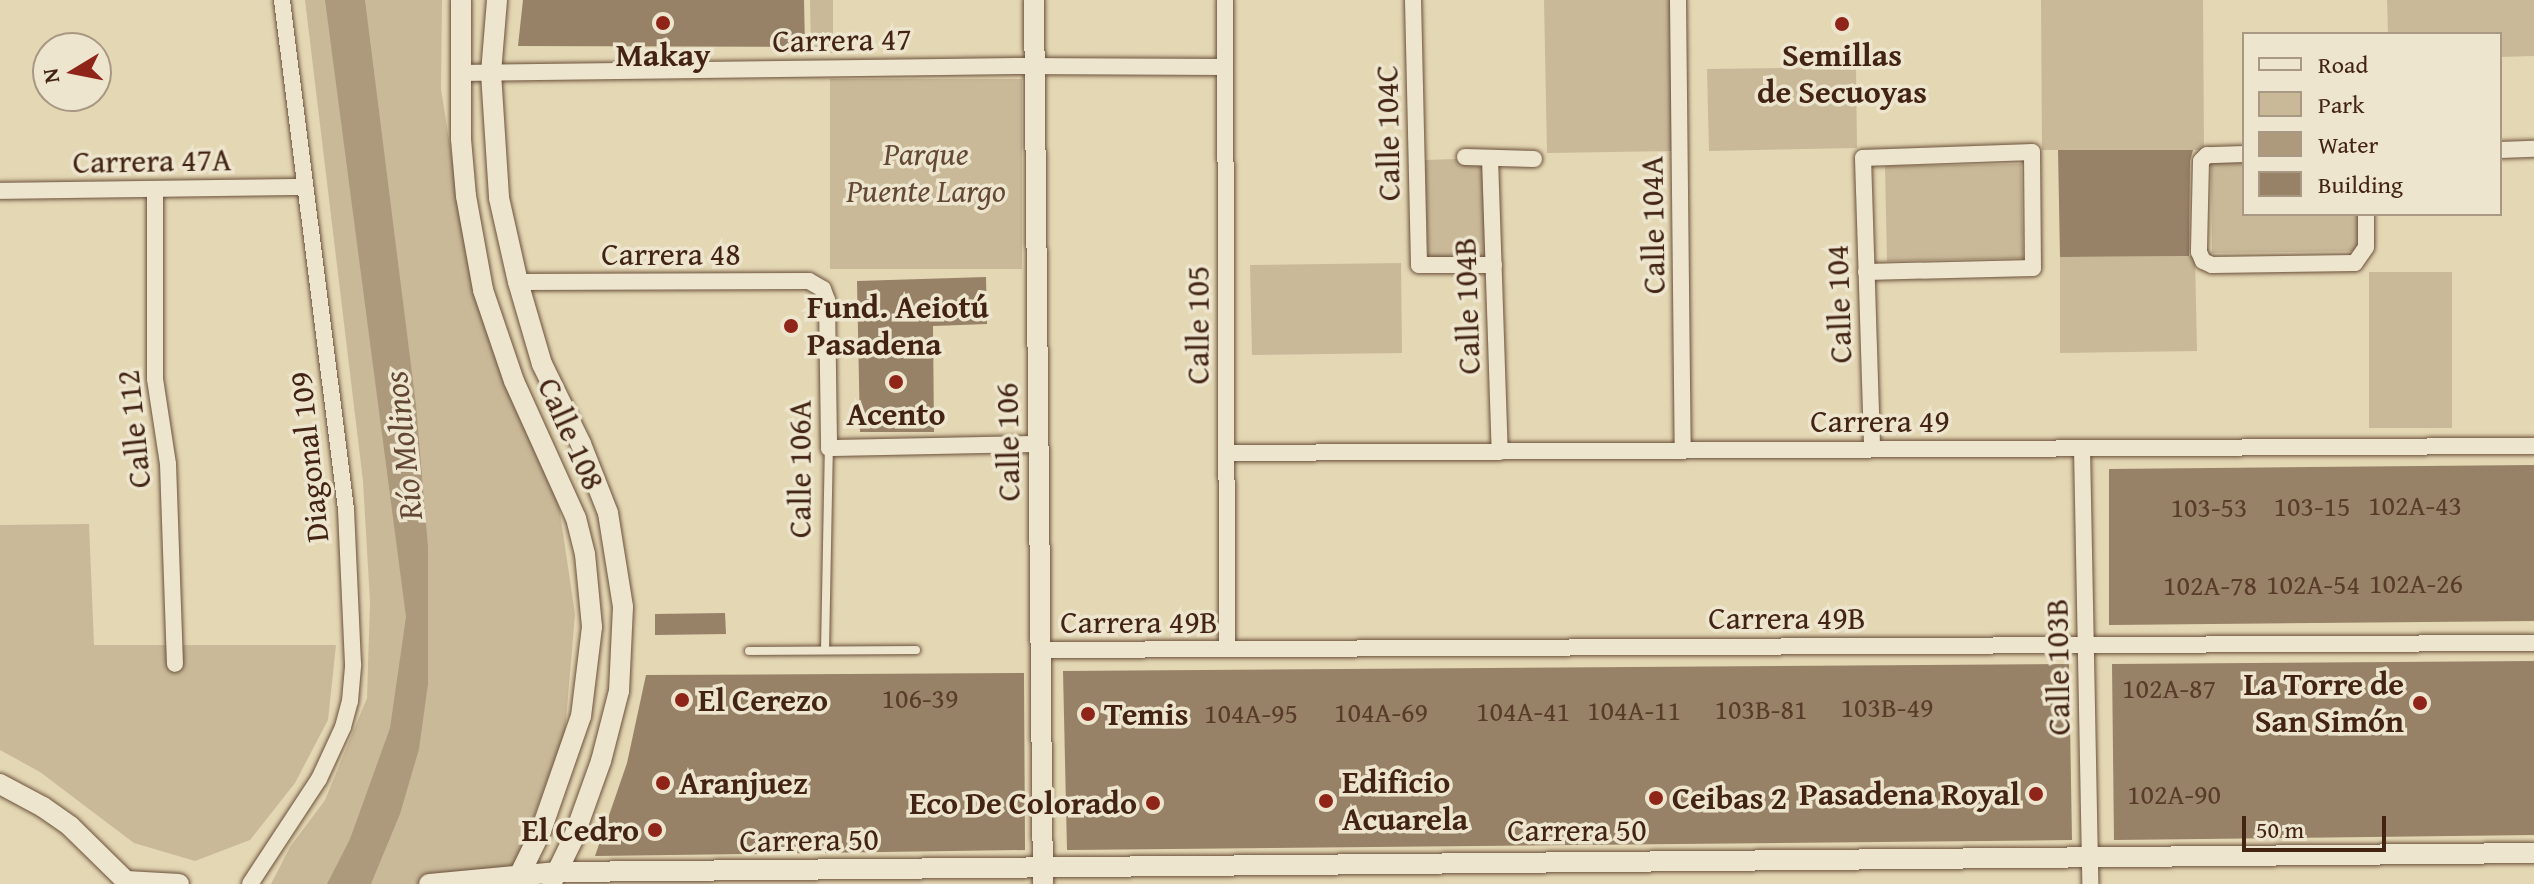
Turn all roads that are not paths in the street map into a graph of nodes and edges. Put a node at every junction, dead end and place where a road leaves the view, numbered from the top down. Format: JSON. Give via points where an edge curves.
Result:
{"nodes":[{"id":1,"x":282,"y":0,"type":"edge"},
{"id":2,"x":461,"y":0,"type":"edge"},
{"id":3,"x":497,"y":0,"type":"edge"},
{"id":4,"x":1034,"y":0,"type":"edge"},
{"id":5,"x":1225,"y":0,"type":"edge"},
{"id":6,"x":1413,"y":0,"type":"edge"},
{"id":7,"x":1678,"y":0,"type":"edge"},
{"id":8,"x":1034,"y":66,"type":"junction"},
{"id":9,"x":1225,"y":67,"type":"junction"},
{"id":10,"x":459,"y":73,"type":"junction"},
{"id":11,"x":491,"y":73,"type":"junction"},
{"id":12,"x":2534,"y":149,"type":"edge"},
{"id":13,"x":2502,"y":150,"type":"edge"},
{"id":14,"x":2242,"y":154,"type":"edge"},
{"id":15,"x":1465,"y":157,"type":"dead end"},
{"id":16,"x":1490,"y":158,"type":"junction"},
{"id":17,"x":1534,"y":159,"type":"dead end"},
{"id":18,"x":305,"y":187,"type":"junction"},
{"id":19,"x":155,"y":189,"type":"junction"},
{"id":20,"x":0,"y":191,"type":"edge"},
{"id":21,"x":2366,"y":216,"type":"edge"},
{"id":22,"x":1494,"y":265,"type":"junction"},
{"id":23,"x":1866,"y":272,"type":"junction"},
{"id":24,"x":518,"y":282,"type":"junction"},
{"id":25,"x":823,"y":289,"type":"joint"},
{"id":26,"x":1038,"y":444,"type":"junction"},
{"id":27,"x":2534,"y":446,"type":"edge"},
{"id":28,"x":829,"y":448,"type":"junction"},
{"id":29,"x":2082,"y":448,"type":"junction"},
{"id":30,"x":1872,"y":449,"type":"junction"},
{"id":31,"x":1683,"y":450,"type":"junction"},
{"id":32,"x":1500,"y":452,"type":"junction"},
{"id":33,"x":1226,"y":453,"type":"junction"},
{"id":34,"x":2534,"y":643,"type":"edge"},
{"id":35,"x":2085,"y":645,"type":"junction"},
{"id":36,"x":1227,"y":649,"type":"junction"},
{"id":37,"x":825,"y":650,"type":"junction"},
{"id":38,"x":916,"y":650,"type":"dead end"},
{"id":39,"x":1040,"y":650,"type":"junction"},
{"id":40,"x":749,"y":651,"type":"dead end"},
{"id":41,"x":175,"y":664,"type":"dead end"},
{"id":42,"x":0,"y":784,"type":"edge"},
{"id":43,"x":2534,"y":853,"type":"edge"},
{"id":44,"x":2089,"y":859,"type":"junction"},
{"id":45,"x":1042,"y":876,"type":"edge"},
{"id":46,"x":555,"y":878,"type":"edge"},
{"id":47,"x":518,"y":879,"type":"edge"},
{"id":48,"x":127,"y":882,"type":"edge"},
{"id":49,"x":179,"y":884,"type":"edge"},
{"id":50,"x":250,"y":884,"type":"edge"},
{"id":51,"x":429,"y":884,"type":"edge"},
{"id":52,"x":2090,"y":884,"type":"edge"}],
"edges":[{"from":1,"to":18,"type":"street","name":"Diagonal 109"},
{"from":2,"to":10,"type":"street","name":"Calle 108"},
{"from":3,"to":11,"type":"street","name":"Calle 108"},
{"from":4,"to":8,"type":"street","name":"Calle 106"},
{"from":5,"to":9,"type":"street","name":"Calle 105"},
{"from":6,"to":22,"type":"street","name":"Calle 104C","via":[[1419,265]]},
{"from":7,"to":31,"type":"street","name":"Calle 104A"},
{"from":8,"to":9,"type":"street","name":"Carrera 47"},
{"from":8,"to":11,"type":"street","name":"Carrera 47"},
{"from":8,"to":26,"type":"street","name":"Calle 106"},
{"from":9,"to":33,"type":"street","name":"Calle 105"},
{"from":10,"to":11,"type":"street","name":"Carrera 47"},
{"from":10,"to":47,"type":"street","name":"Calle 108","via":[[466,196],[483,290],[514,381],[576,518],[589,593],[590,664],[581,716]]},
{"from":11,"to":24,"type":"street","name":"Calle 108","via":[[499,198]]},
{"from":12,"to":13,"type":"street"},
{"from":14,"to":21,"type":"street","via":[[2207,155],[2201,161],[2203,261],[2355,263],[2366,247]]},
{"from":15,"to":16,"type":"street"},
{"from":16,"to":17,"type":"street"},
{"from":16,"to":22,"type":"street","name":"Calle 104B"},
{"from":18,"to":19,"type":"street","name":"Carrera 47A"},
{"from":18,"to":50,"type":"street","name":"Diagonal 109","via":[[346,509],[353,664],[343,727],[319,779]]},
{"from":19,"to":20,"type":"street","name":"Carrera 47A"},
{"from":19,"to":41,"type":"street","name":"Calle 112","via":[[155,379],[168,464]]},
{"from":22,"to":32,"type":"street","name":"Calle 104B"},
{"from":23,"to":23,"type":"street","name":"Calle 104","via":[[1863,158],[2032,152],[2033,268]]},
{"from":23,"to":30,"type":"street","name":"Calle 104"},
{"from":24,"to":25,"type":"street","name":"Carrera 48","via":[[809,281]]},
{"from":24,"to":46,"type":"street","name":"Calle 108","via":[[542,364],[608,513],[623,607],[619,691],[588,800]]},
{"from":25,"to":28,"type":"street","name":"Calle 106A"},
{"from":26,"to":28,"type":"street"},
{"from":26,"to":39,"type":"street","name":"Calle 106"},
{"from":27,"to":29,"type":"street","name":"Carrera 49"},
{"from":28,"to":37,"type":"lane","name":"Calle 106A"},
{"from":29,"to":30,"type":"street","name":"Carrera 49"},
{"from":29,"to":35,"type":"street","name":"Calle 103B"},
{"from":30,"to":31,"type":"street","name":"Carrera 49"},
{"from":31,"to":32,"type":"street","name":"Carrera 49"},
{"from":32,"to":33,"type":"street","name":"Carrera 49"},
{"from":33,"to":36,"type":"street","name":"Calle 105"},
{"from":34,"to":35,"type":"street","name":"Carrera 49B"},
{"from":35,"to":36,"type":"street","name":"Carrera 49B"},
{"from":35,"to":44,"type":"street","name":"Calle 103B"},
{"from":36,"to":39,"type":"street","name":"Carrera 49B"},
{"from":37,"to":38,"type":"lane"},
{"from":37,"to":40,"type":"lane"},
{"from":39,"to":45,"type":"street","name":"Calle 106"},
{"from":42,"to":48,"type":"street","via":[[70,826]]},
{"from":43,"to":44,"type":"street","name":"Carrera 50"},
{"from":44,"to":45,"type":"street","name":"Carrera 50","via":[[1577,860]]},
{"from":44,"to":52,"type":"street","name":"Calle 103B"},
{"from":45,"to":46,"type":"street","name":"Carrera 50"},
{"from":46,"to":47,"type":"street","name":"Carrera 50"},
{"from":47,"to":51,"type":"street","name":"Carrera 50"},
{"from":48,"to":49,"type":"street"}]}
